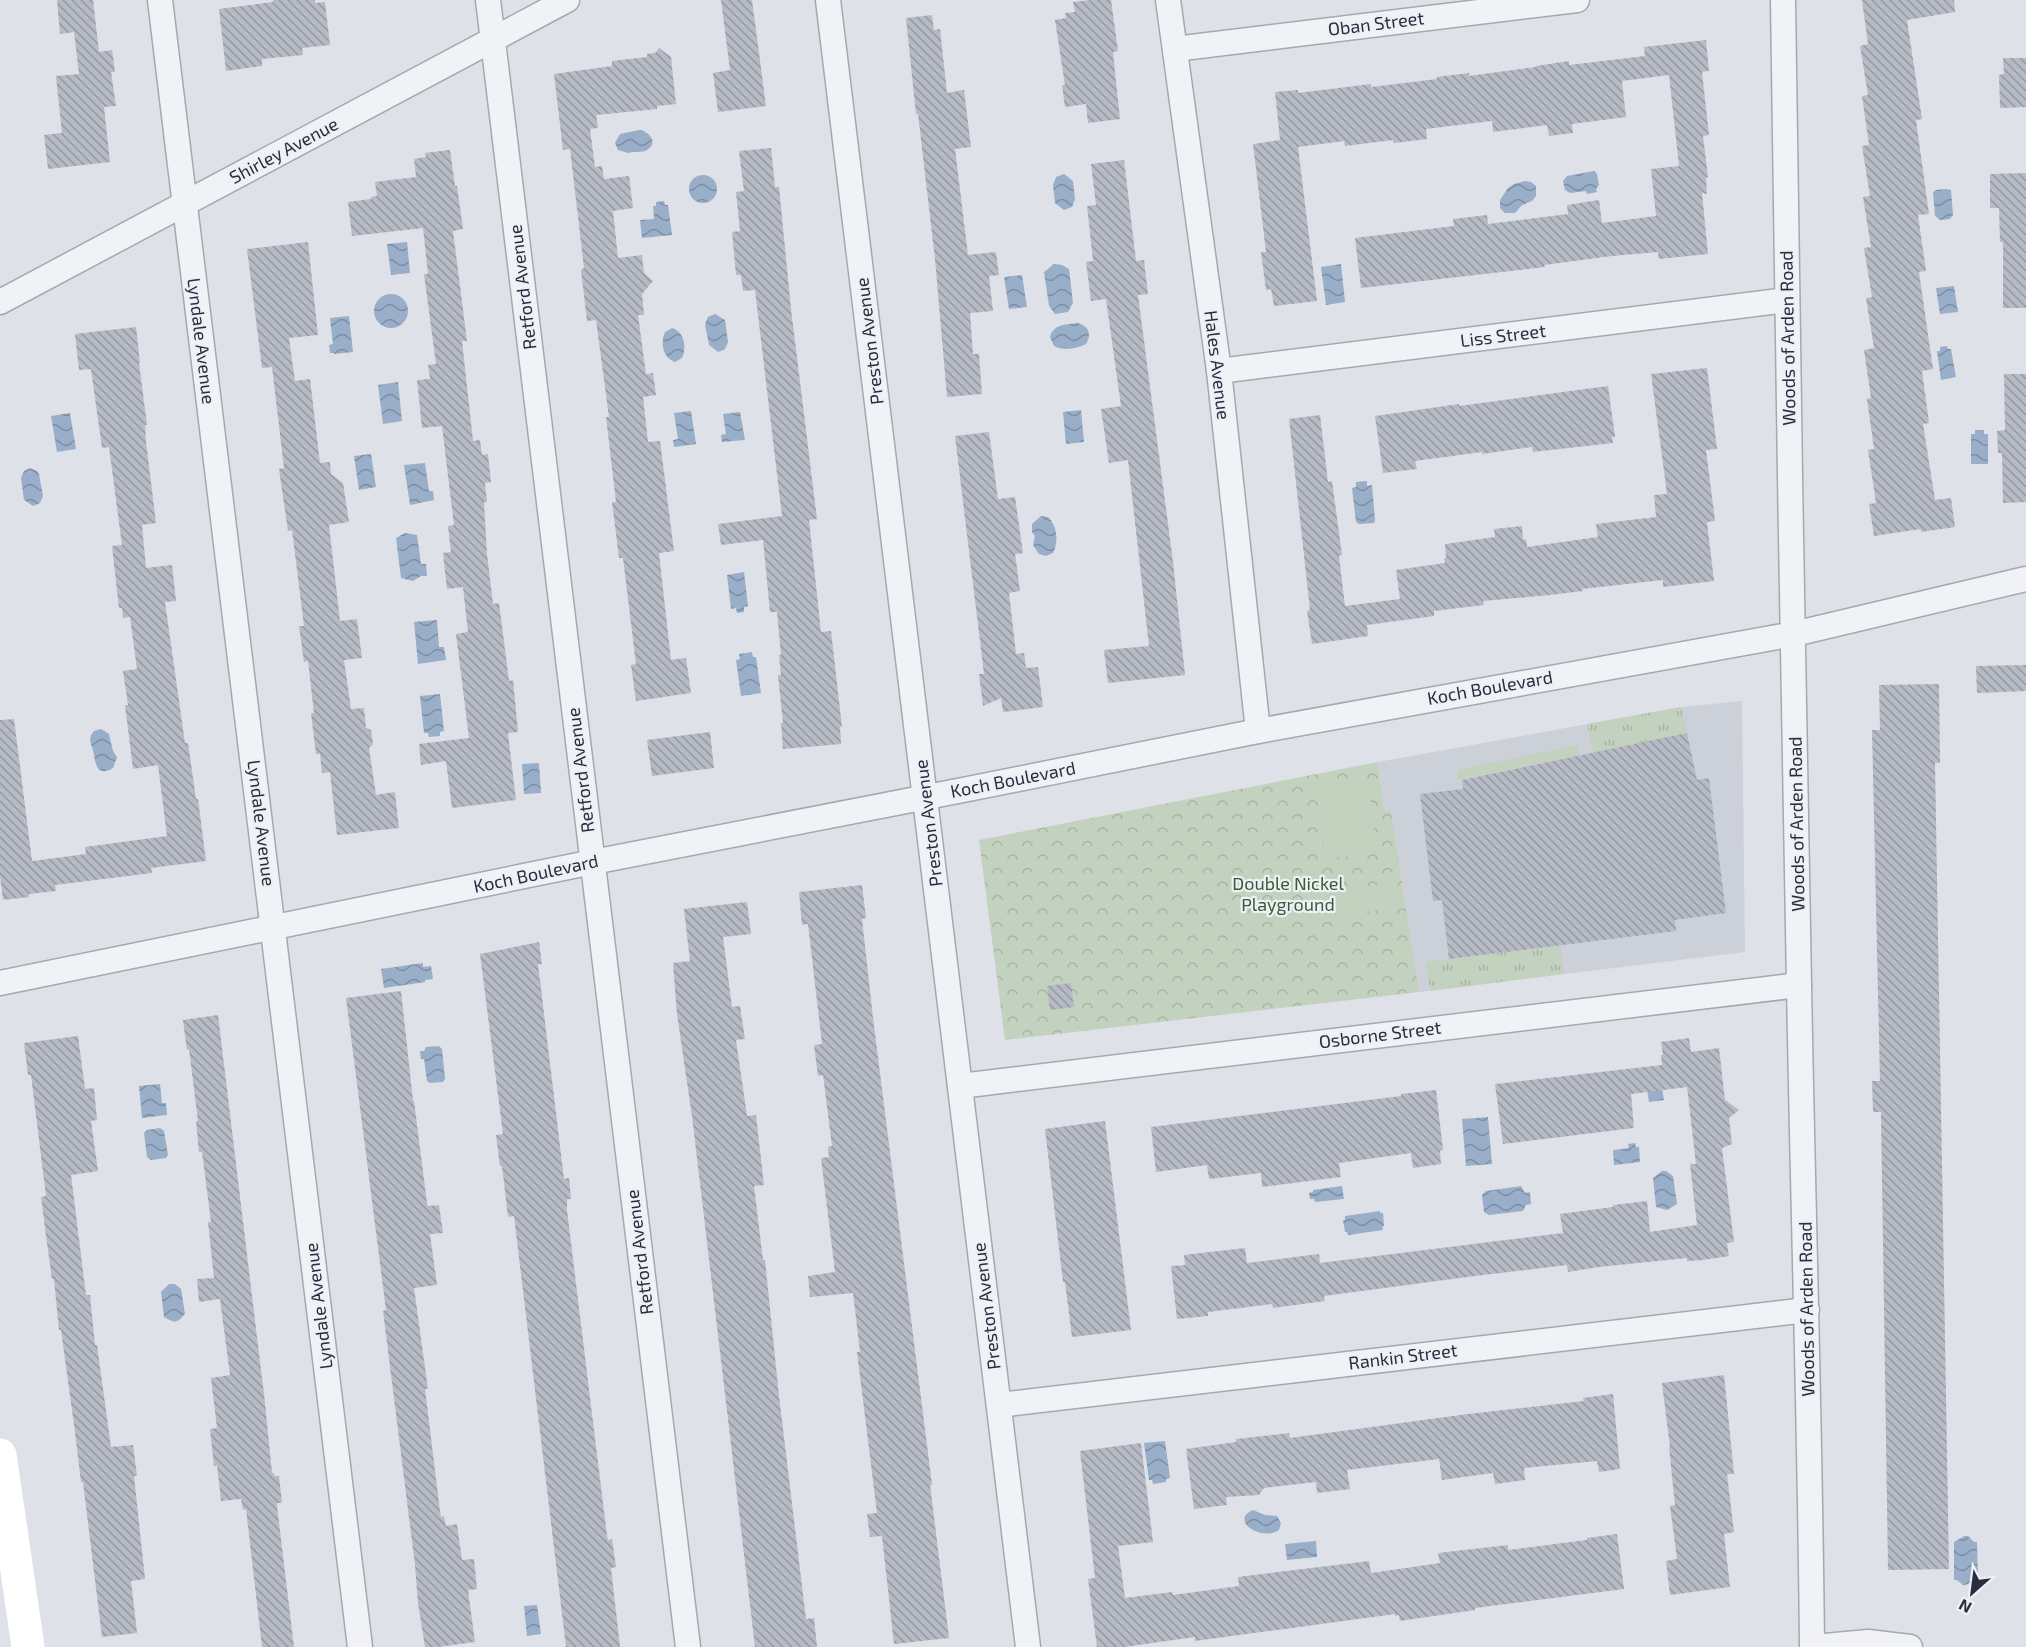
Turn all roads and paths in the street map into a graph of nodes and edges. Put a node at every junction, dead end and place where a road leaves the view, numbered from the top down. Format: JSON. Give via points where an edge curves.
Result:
{"nodes":[{"id":1,"x":160,"y":0,"type":"edge"},
{"id":2,"x":488,"y":0,"type":"edge"},
{"id":3,"x":567,"y":0,"type":"edge"},
{"id":4,"x":828,"y":0,"type":"edge"},
{"id":5,"x":1168,"y":0,"type":"edge"},
{"id":6,"x":1577,"y":0,"type":"edge"},
{"id":7,"x":1783,"y":0,"type":"edge"},
{"id":8,"x":493,"y":39,"type":"junction"},
{"id":9,"x":1175,"y":49,"type":"junction"},
{"id":10,"x":184,"y":204,"type":"junction"},
{"id":11,"x":1787,"y":300,"type":"junction"},
{"id":12,"x":0,"y":302,"type":"edge"},
{"id":13,"x":1219,"y":371,"type":"junction"},
{"id":14,"x":2026,"y":579,"type":"edge"},
{"id":15,"x":1794,"y":634,"type":"junction"},
{"id":16,"x":1258,"y":730,"type":"junction"},
{"id":17,"x":926,"y":798,"type":"junction"},
{"id":18,"x":592,"y":862,"type":"junction"},
{"id":19,"x":274,"y":928,"type":"junction"},
{"id":20,"x":0,"y":983,"type":"edge"},
{"id":21,"x":1799,"y":985,"type":"junction"},
{"id":22,"x":960,"y":1086,"type":"junction"},
{"id":23,"x":1807,"y":1310,"type":"junction"},
{"id":24,"x":999,"y":1405,"type":"junction"},
{"id":25,"x":0,"y":1455,"type":"edge"},
{"id":26,"x":28,"y":1647,"type":"edge"},
{"id":27,"x":360,"y":1647,"type":"edge"},
{"id":28,"x":688,"y":1647,"type":"edge"},
{"id":29,"x":1028,"y":1647,"type":"edge"},
{"id":30,"x":1813,"y":1647,"type":"edge"},
{"id":31,"x":1910,"y":1647,"type":"edge"}],
"edges":[{"from":1,"to":10,"type":"street","name":"Lyndale Avenue"},
{"from":2,"to":8,"type":"street","name":"Retford Avenue"},
{"from":3,"to":8,"type":"street","name":"Shirley Avenue"},
{"from":4,"to":17,"type":"street","name":"Preston Avenue"},
{"from":5,"to":9,"type":"street","name":"Hales Avenue"},
{"from":6,"to":9,"type":"street","name":"Oban Street"},
{"from":7,"to":11,"type":"street","name":"Woods of Arden Road"},
{"from":8,"to":10,"type":"street","name":"Shirley Avenue"},
{"from":8,"to":18,"type":"street","name":"Retford Avenue"},
{"from":9,"to":13,"type":"street","name":"Hales Avenue"},
{"from":10,"to":12,"type":"street","name":"Shirley Avenue"},
{"from":10,"to":19,"type":"street","name":"Lyndale Avenue"},
{"from":11,"to":13,"type":"street","name":"Liss Street"},
{"from":11,"to":15,"type":"street","name":"Woods of Arden Road"},
{"from":13,"to":16,"type":"street","name":"Hales Avenue"},
{"from":14,"to":15,"type":"street","name":"Koch Boulevard"},
{"from":15,"to":16,"type":"street","name":"Koch Boulevard"},
{"from":15,"to":21,"type":"street","name":"Woods of Arden Road"},
{"from":16,"to":17,"type":"street","name":"Koch Boulevard"},
{"from":17,"to":18,"type":"street","name":"Koch Boulevard"},
{"from":17,"to":22,"type":"street","name":"Preston Avenue"},
{"from":18,"to":19,"type":"street","name":"Koch Boulevard"},
{"from":18,"to":28,"type":"street","name":"Retford Avenue"},
{"from":19,"to":20,"type":"street","name":"Koch Boulevard"},
{"from":19,"to":27,"type":"street","name":"Lyndale Avenue"},
{"from":21,"to":22,"type":"street","name":"Osborne Street"},
{"from":21,"to":23,"type":"street","name":"Woods of Arden Road"},
{"from":22,"to":24,"type":"street","name":"Preston Avenue"},
{"from":23,"to":24,"type":"street","name":"Rankin Street"},
{"from":23,"to":30,"type":"street","name":"Woods of Arden Road"},
{"from":24,"to":29,"type":"street","name":"Preston Avenue"},
{"from":25,"to":26,"type":"main road"},
{"from":30,"to":31,"type":"street","via":[[1868,1642]]}]}
